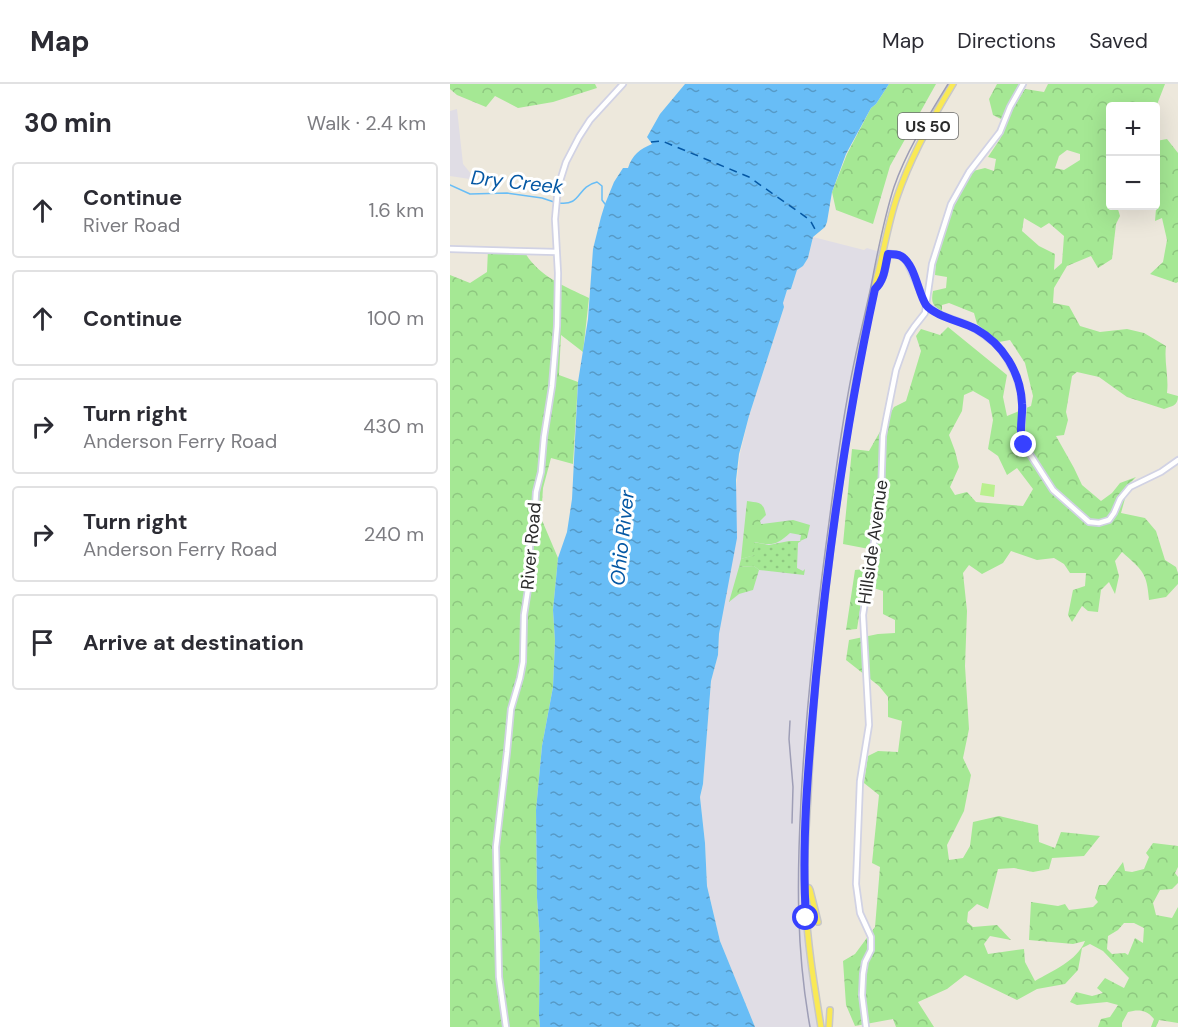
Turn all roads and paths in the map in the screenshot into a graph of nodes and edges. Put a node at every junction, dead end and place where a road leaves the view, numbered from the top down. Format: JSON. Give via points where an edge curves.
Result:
{"nodes":[{"id":1,"x":623,"y":84,"type":"edge"},
{"id":2,"x":953,"y":84,"type":"edge"},
{"id":3,"x":1023,"y":84,"type":"edge"},
{"id":4,"x":450,"y":249,"type":"edge"},
{"id":5,"x":556,"y":252,"type":"junction"},
{"id":6,"x":886,"y":253,"type":"junction"},
{"id":7,"x":929,"y":294,"type":"junction"},
{"id":8,"x":922,"y":295,"type":"junction"},
{"id":9,"x":927,"y":306,"type":"junction"},
{"id":10,"x":941,"y":315,"type":"junction"},
{"id":11,"x":924,"y":316,"type":"junction"},
{"id":12,"x":1178,"y":460,"type":"edge"},
{"id":13,"x":805,"y":887,"type":"junction"},
{"id":14,"x":818,"y":922,"type":"dead end"},
{"id":15,"x":830,"y":1010,"type":"dead end"},
{"id":16,"x":506,"y":1027,"type":"edge"},
{"id":17,"x":821,"y":1027,"type":"edge"},
{"id":18,"x":829,"y":1027,"type":"edge"},
{"id":19,"x":866,"y":1027,"type":"edge"}],
"edges":[{"from":1,"to":5,"type":"street","name":"River Road","via":[[582,131],[570,153],[560,181]]},
{"from":2,"to":6,"type":"main road","number":"US 50","via":[[911,161],[892,212]]},
{"from":3,"to":7,"type":"street","name":"Hillside Avenue","via":[[1000,132],[969,172],[951,204],[931,268]]},
{"from":4,"to":5,"type":"street"},
{"from":5,"to":16,"type":"street","name":"River Road","via":[[557,326],[552,386],[536,492],[523,662],[510,709],[496,847],[499,977]]},
{"from":6,"to":8,"type":"street","via":[[899,255],[907,262]]},
{"from":6,"to":13,"type":"main road","via":[[883,278],[875,289],[861,352],[826,588],[810,756]]},
{"from":7,"to":8,"type":"street"},
{"from":7,"to":9,"type":"street","name":"Hillside Avenue"},
{"from":8,"to":9,"type":"street"},
{"from":9,"to":10,"type":"street"},
{"from":9,"to":11,"type":"street","name":"Hillside Avenue"},
{"from":10,"to":11,"type":"street"},
{"from":10,"to":12,"type":"street","via":[[980,332],[1006,357],[1020,390],[1020,432],[1024,445],[1053,490],[1089,522],[1109,520],[1130,487]]},
{"from":11,"to":19,"type":"street","name":"Hillside Avenue","via":[[908,336],[889,403],[883,436],[881,495],[863,615],[869,725],[860,781],[856,884],[860,913],[871,937],[863,974]]},
{"from":13,"to":14,"type":"main road","via":[[810,890]]},
{"from":13,"to":17,"type":"main road","via":[[807,934]]},
{"from":15,"to":18,"type":"main road"}]}
